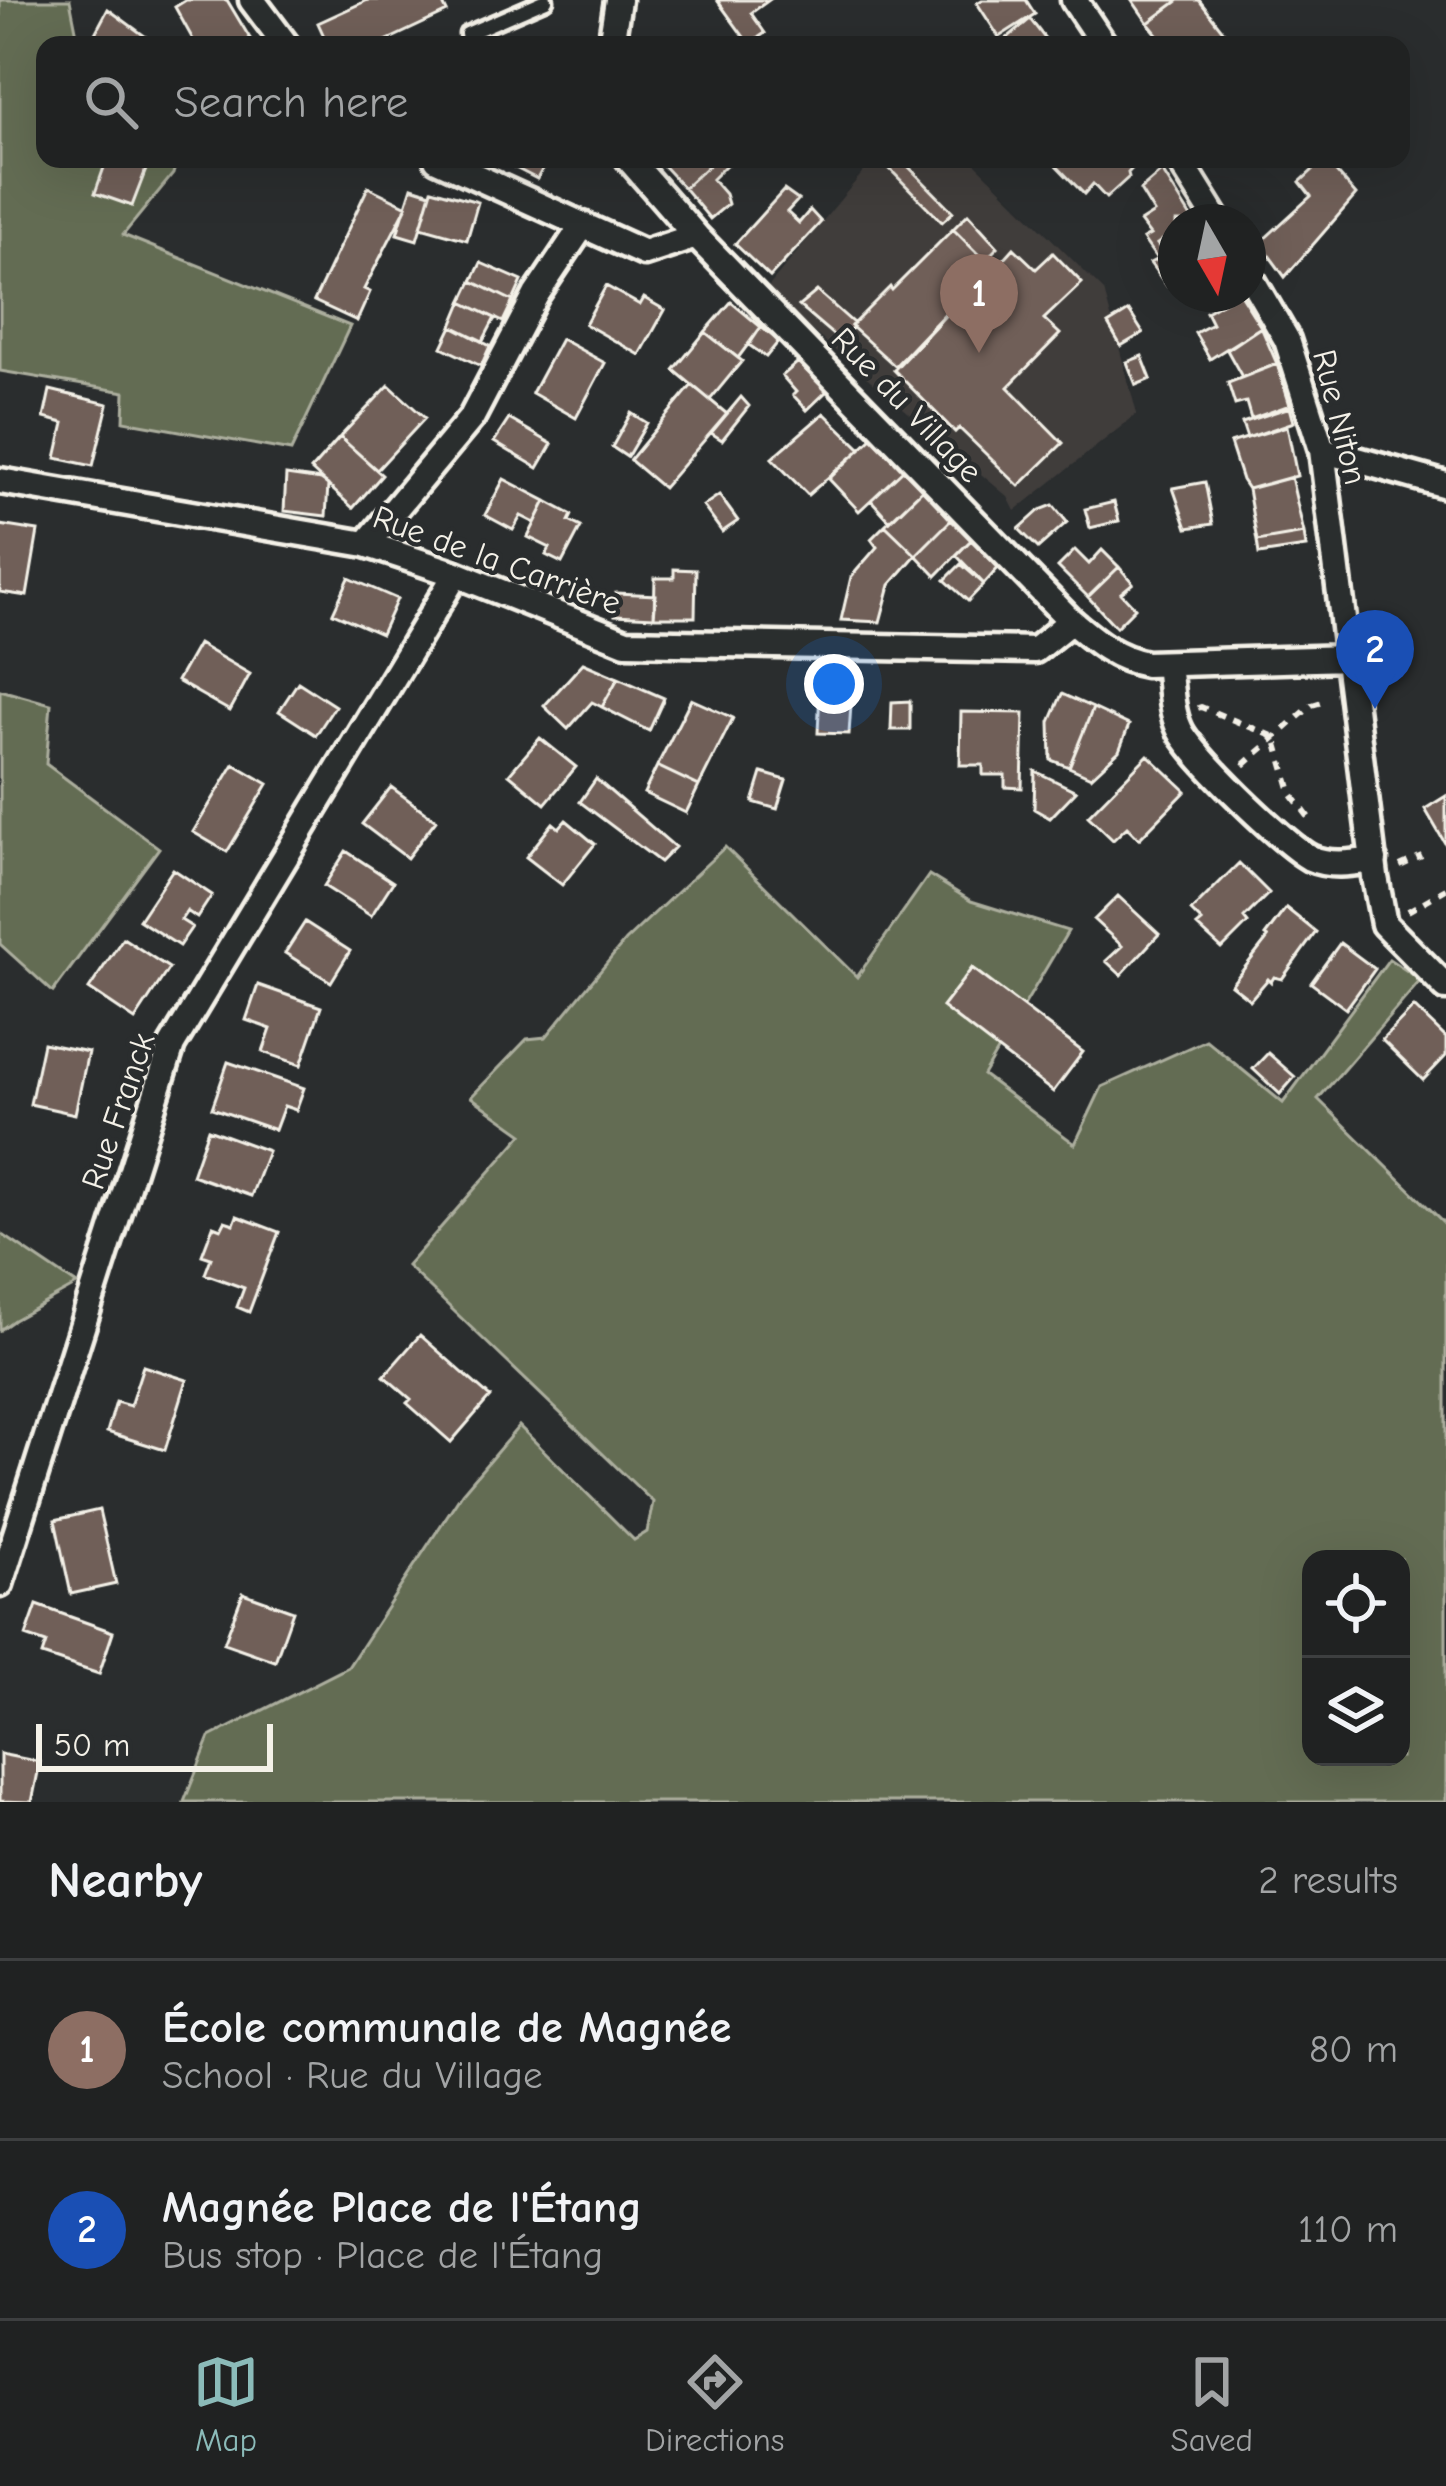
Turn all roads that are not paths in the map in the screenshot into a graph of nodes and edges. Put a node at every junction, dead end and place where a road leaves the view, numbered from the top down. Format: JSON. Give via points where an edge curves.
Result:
{"nodes":[{"id":1,"x":252,"y":0,"type":"edge"},
{"id":2,"x":546,"y":0,"type":"edge"},
{"id":3,"x":617,"y":0,"type":"edge"},
{"id":4,"x":1074,"y":0,"type":"edge"},
{"id":5,"x":467,"y":34,"type":"dead end"},
{"id":6,"x":279,"y":36,"type":"edge"},
{"id":7,"x":612,"y":36,"type":"edge"},
{"id":8,"x":1098,"y":36,"type":"edge"},
{"id":9,"x":457,"y":168,"type":"edge"},
{"id":10,"x":637,"y":168,"type":"edge"},
{"id":11,"x":1185,"y":168,"type":"edge"},
{"id":12,"x":1207,"y":204,"type":"edge"},
{"id":13,"x":583,"y":225,"type":"junction"},
{"id":14,"x":696,"y":236,"type":"junction"},
{"id":15,"x":1266,"y":304,"type":"edge"},
{"id":16,"x":1322,"y":450,"type":"junction"},
{"id":17,"x":0,"y":481,"type":"edge"},
{"id":18,"x":1446,"y":485,"type":"edge"},
{"id":19,"x":366,"y":544,"type":"junction"},
{"id":20,"x":456,"y":574,"type":"junction"},
{"id":21,"x":1071,"y":621,"type":"junction"},
{"id":22,"x":1347,"y":658,"type":"junction"},
{"id":23,"x":1168,"y":664,"type":"junction"},
{"id":24,"x":1374,"y":860,"type":"junction"},
{"id":25,"x":1446,"y":986,"type":"edge"},
{"id":26,"x":0,"y":1583,"type":"edge"}],
"edges":[{"from":1,"to":6,"type":"street"},
{"from":2,"to":5,"type":"lane"},
{"from":3,"to":7,"type":"street"},
{"from":4,"to":8,"type":"street"},
{"from":9,"to":13,"type":"street"},
{"from":10,"to":14,"type":"street","name":"Rue du Village"},
{"from":11,"to":12,"type":"street"},
{"from":13,"to":14,"type":"street","via":[[644,253]]},
{"from":13,"to":19,"type":"street","via":[[472,418]]},
{"from":14,"to":21,"type":"street","name":"Rue du Village"},
{"from":15,"to":16,"type":"street","name":"Rue Niton","via":[[1287,340]]},
{"from":16,"to":18,"type":"street"},
{"from":16,"to":22,"type":"street","name":"Rue Niton"},
{"from":17,"to":19,"type":"street","name":"Rue de la Carrière"},
{"from":19,"to":20,"type":"street","name":"Rue de la Carrière"},
{"from":20,"to":21,"type":"street","name":"Rue de la Carrière","via":[[626,642],[1035,650]]},
{"from":20,"to":26,"type":"street","name":"Rue Franck","via":[[172,1045]]},
{"from":21,"to":23,"type":"street","via":[[1127,661]]},
{"from":22,"to":23,"type":"street"},
{"from":22,"to":24,"type":"street","name":"Rue Niton"},
{"from":23,"to":24,"type":"street","via":[[1179,729],[1223,783],[1312,859]]},
{"from":24,"to":25,"type":"street","name":"Rue Niton","via":[[1384,924]]}]}
